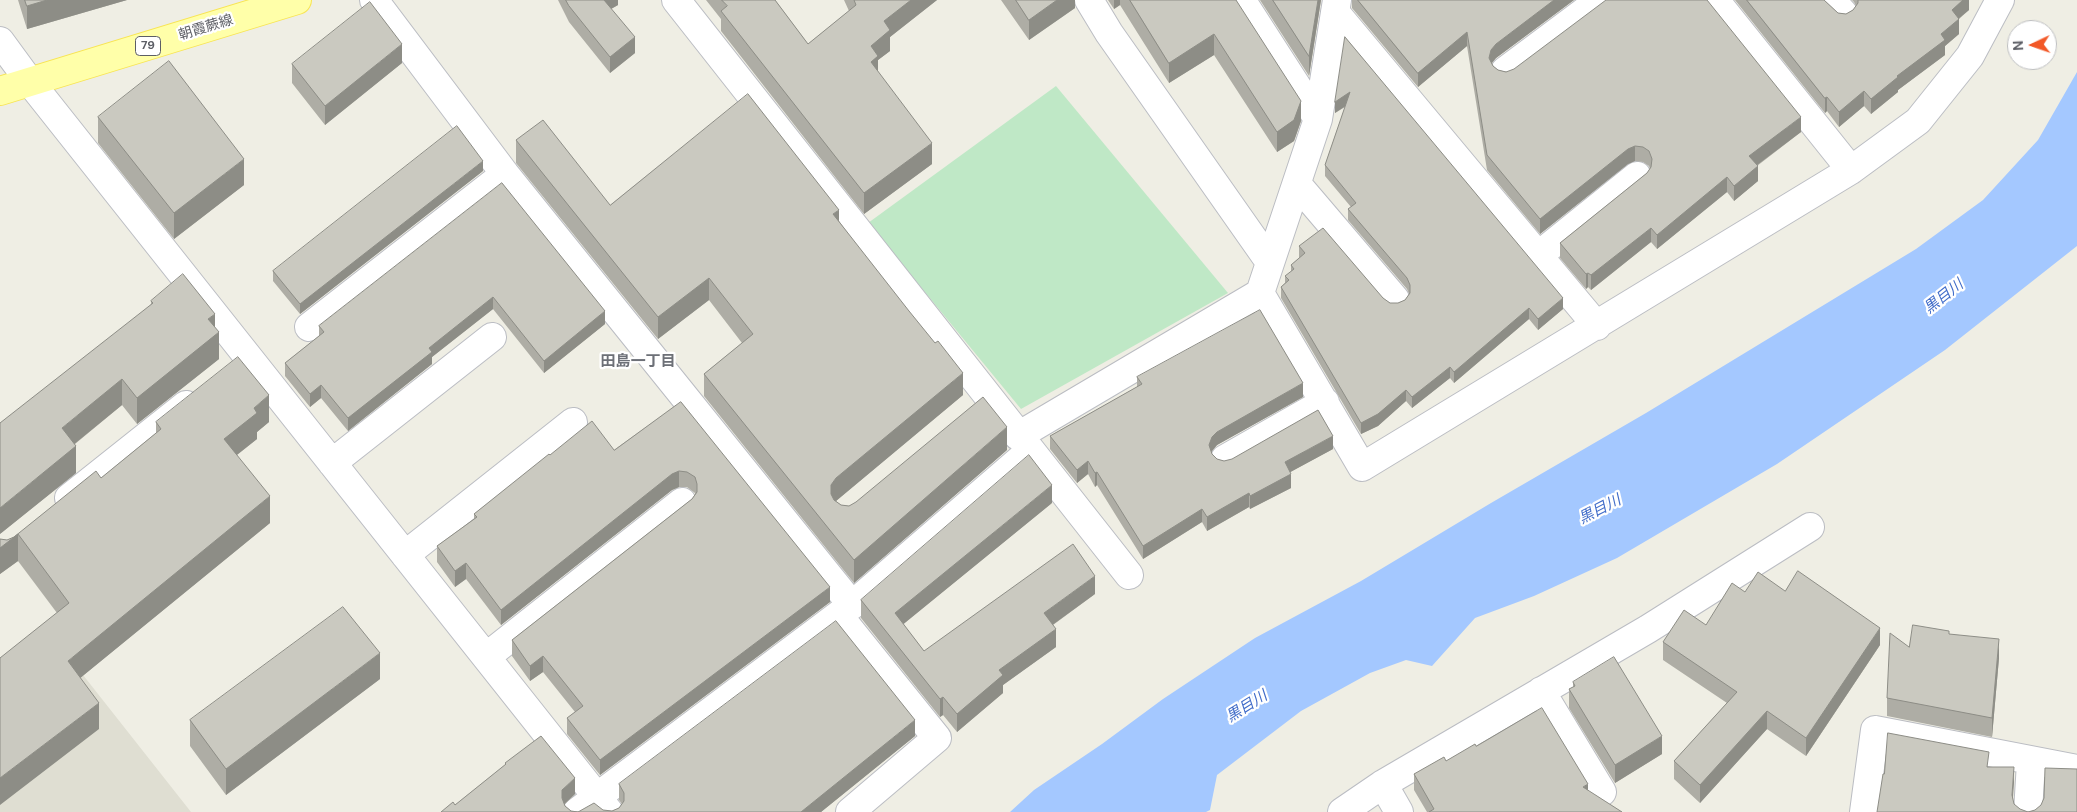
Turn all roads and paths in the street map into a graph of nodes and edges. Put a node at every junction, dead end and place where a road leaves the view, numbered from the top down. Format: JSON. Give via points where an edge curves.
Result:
{"nodes":[{"id":1,"x":297,"y":0,"type":"edge"},
{"id":2,"x":374,"y":0,"type":"edge"},
{"id":3,"x":676,"y":0,"type":"edge"},
{"id":4,"x":1089,"y":0,"type":"edge"},
{"id":5,"x":1600,"y":0,"type":"edge"},
{"id":6,"x":1715,"y":0,"type":"edge"},
{"id":7,"x":2000,"y":0,"type":"edge"},
{"id":8,"x":1244,"y":4,"type":"dead end"},
{"id":9,"x":1336,"y":6,"type":"edge"},
{"id":10,"x":0,"y":41,"type":"edge"},
{"id":11,"x":1504,"y":70,"type":"edge"},
{"id":12,"x":30,"y":82,"type":"junction"},
{"id":13,"x":0,"y":91,"type":"edge"},
{"id":14,"x":1318,"y":119,"type":"junction"},
{"id":15,"x":1851,"y":170,"type":"junction"},
{"id":16,"x":505,"y":174,"type":"junction"},
{"id":17,"x":1637,"y":176,"type":"dead end"},
{"id":18,"x":1297,"y":184,"type":"junction"},
{"id":19,"x":1539,"y":256,"type":"junction"},
{"id":20,"x":1269,"y":262,"type":"junction"},
{"id":21,"x":1260,"y":294,"type":"junction"},
{"id":22,"x":1395,"y":299,"type":"dead end"},
{"id":23,"x":1597,"y":326,"type":"junction"},
{"id":24,"x":308,"y":327,"type":"dead end"},
{"id":25,"x":492,"y":337,"type":"dead end"},
{"id":26,"x":247,"y":356,"type":"junction"},
{"id":27,"x":225,"y":374,"type":"edge"},
{"id":28,"x":202,"y":393,"type":"edge"},
{"id":29,"x":1325,"y":402,"type":"junction"},
{"id":30,"x":573,"y":422,"type":"dead end"},
{"id":31,"x":1024,"y":444,"type":"junction"},
{"id":32,"x":1225,"y":459,"type":"edge"},
{"id":33,"x":332,"y":463,"type":"junction"},
{"id":34,"x":682,"y":502,"type":"dead end"},
{"id":35,"x":49,"y":514,"type":"edge"},
{"id":36,"x":1810,"y":527,"type":"dead end"},
{"id":37,"x":405,"y":555,"type":"junction"},
{"id":38,"x":1128,"y":575,"type":"dead end"},
{"id":39,"x":846,"y":610,"type":"junction"},
{"id":40,"x":486,"y":657,"type":"junction"},
{"id":41,"x":1541,"y":691,"type":"junction"},
{"id":42,"x":2031,"y":762,"type":"junction"},
{"id":43,"x":2077,"y":769,"type":"edge"},
{"id":44,"x":1383,"y":784,"type":"junction"},
{"id":45,"x":1602,"y":792,"type":"dead end"},
{"id":46,"x":595,"y":807,"type":"edge"},
{"id":47,"x":850,"y":812,"type":"edge"},
{"id":48,"x":1342,"y":812,"type":"edge"},
{"id":49,"x":1399,"y":812,"type":"edge"},
{"id":50,"x":1864,"y":812,"type":"edge"},
{"id":51,"x":2028,"y":812,"type":"edge"}],
"edges":[{"from":1,"to":12,"type":"main road","name":"朝霞蕨線","number":"79"},
{"from":2,"to":16,"type":"street"},
{"from":3,"to":31,"type":"street","via":[[979,402]]},
{"from":4,"to":20,"type":"street"},
{"from":5,"to":11,"type":"street"},
{"from":6,"to":15,"type":"street"},
{"from":7,"to":15,"type":"street","via":[[1970,56],[1918,121]]},
{"from":8,"to":14,"type":"street"},
{"from":9,"to":14,"type":"street"},
{"from":9,"to":19,"type":"street"},
{"from":10,"to":12,"type":"street"},
{"from":12,"to":13,"type":"main road","name":"朝霞蕨線","number":"79"},
{"from":12,"to":26,"type":"street"},
{"from":14,"to":18,"type":"street"},
{"from":15,"to":23,"type":"street"},
{"from":16,"to":24,"type":"street"},
{"from":16,"to":39,"type":"street"},
{"from":17,"to":19,"type":"street"},
{"from":18,"to":20,"type":"street"},
{"from":18,"to":22,"type":"street"},
{"from":19,"to":23,"type":"street"},
{"from":20,"to":21,"type":"street"},
{"from":21,"to":29,"type":"street"},
{"from":21,"to":31,"type":"street"},
{"from":23,"to":29,"type":"street","via":[[1362,467]]},
{"from":25,"to":33,"type":"street"},
{"from":26,"to":27,"type":"street"},
{"from":26,"to":33,"type":"street"},
{"from":28,"to":35,"type":"street"},
{"from":29,"to":32,"type":"street"},
{"from":30,"to":37,"type":"street"},
{"from":31,"to":38,"type":"street"},
{"from":31,"to":39,"type":"street"},
{"from":33,"to":37,"type":"street"},
{"from":34,"to":40,"type":"street"},
{"from":36,"to":41,"type":"street","via":[[1648,629]]},
{"from":37,"to":40,"type":"street"},
{"from":39,"to":46,"type":"street"},
{"from":39,"to":47,"type":"street","via":[[937,738]]},
{"from":40,"to":46,"type":"street"},
{"from":41,"to":44,"type":"street"},
{"from":41,"to":45,"type":"street"},
{"from":42,"to":43,"type":"street"},
{"from":42,"to":50,"type":"street","via":[[1875,730]]},
{"from":42,"to":51,"type":"street"},
{"from":44,"to":48,"type":"street"},
{"from":44,"to":49,"type":"street"}]}
